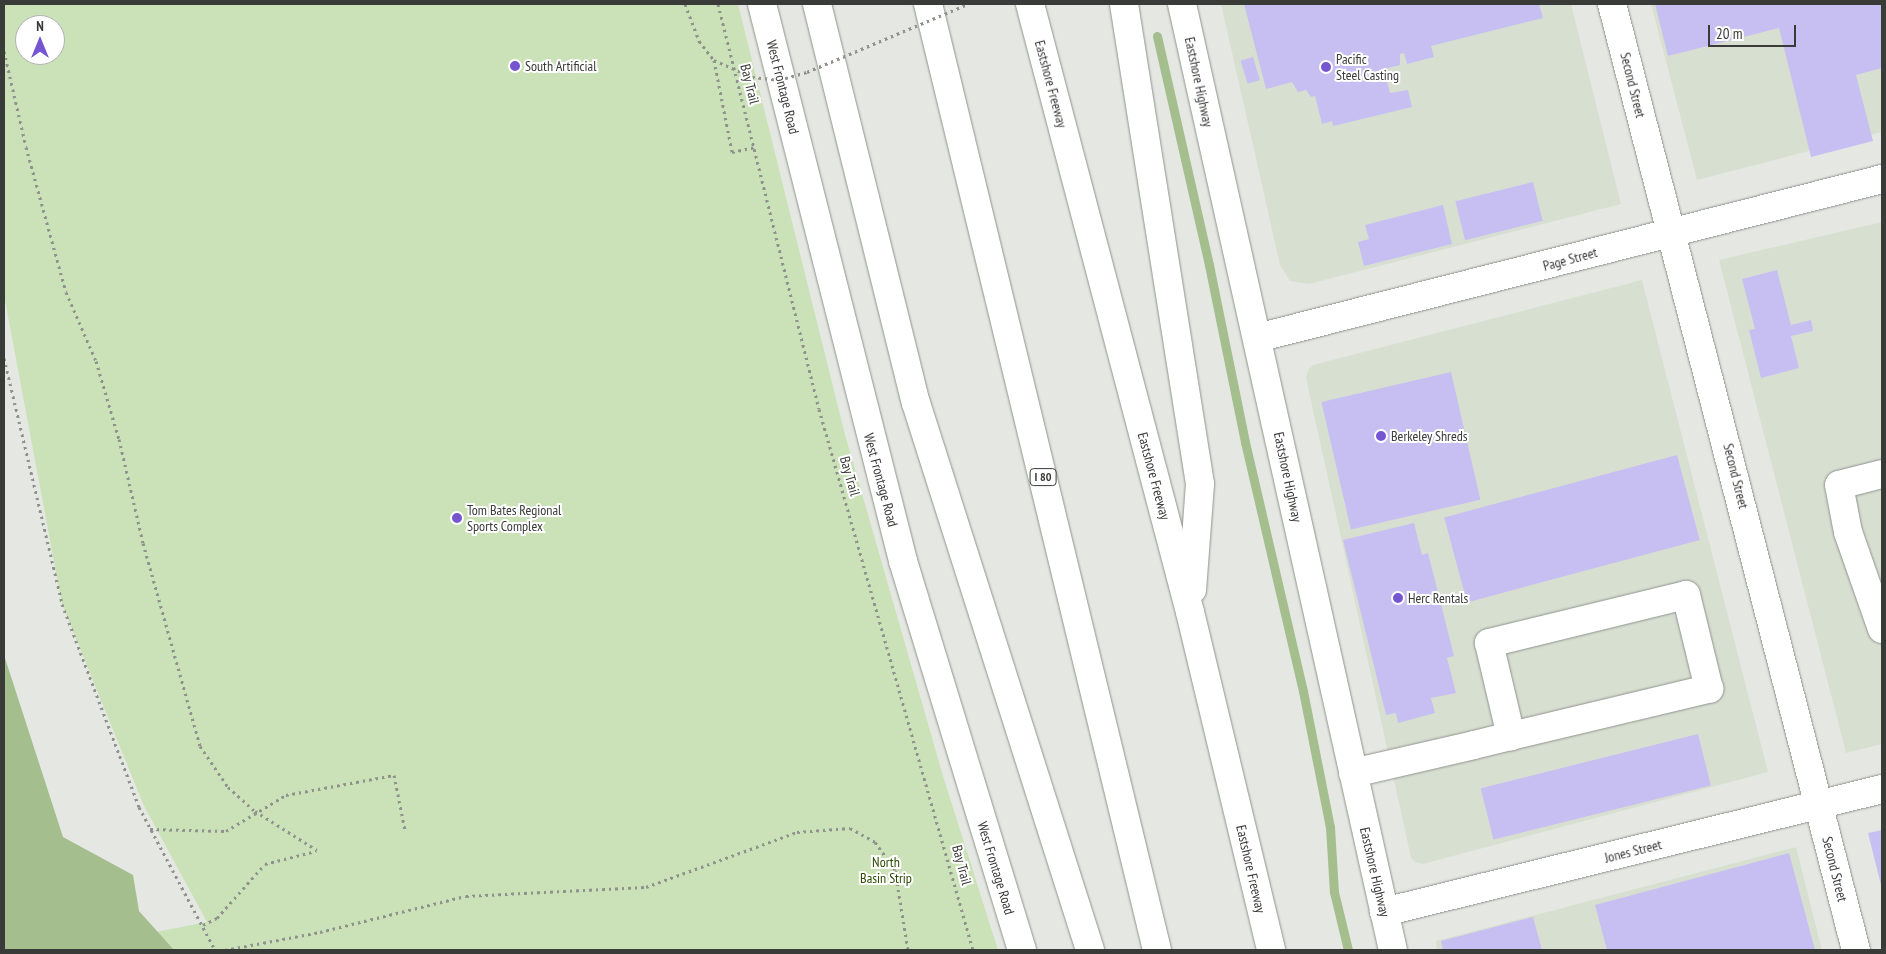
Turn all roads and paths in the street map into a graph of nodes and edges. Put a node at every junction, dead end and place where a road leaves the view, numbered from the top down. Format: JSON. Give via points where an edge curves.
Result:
{"nodes":[{"id":1,"x":685,"y":4,"type":"edge"},
{"id":2,"x":718,"y":4,"type":"edge"},
{"id":3,"x":762,"y":4,"type":"edge"},
{"id":4,"x":817,"y":4,"type":"edge"},
{"id":5,"x":928,"y":4,"type":"edge"},
{"id":6,"x":968,"y":4,"type":"edge"},
{"id":7,"x":1030,"y":4,"type":"edge"},
{"id":8,"x":1124,"y":4,"type":"edge"},
{"id":9,"x":1182,"y":4,"type":"edge"},
{"id":10,"x":1612,"y":4,"type":"edge"},
{"id":11,"x":4,"y":51,"type":"edge"},
{"id":12,"x":714,"y":60,"type":"junction"},
{"id":13,"x":755,"y":147,"type":"junction"},
{"id":14,"x":1882,"y":179,"type":"edge"},
{"id":15,"x":1670,"y":232,"type":"junction"},
{"id":16,"x":1257,"y":338,"type":"junction"},
{"id":17,"x":4,"y":358,"type":"edge"},
{"id":18,"x":1882,"y":474,"type":"edge"},
{"id":19,"x":1190,"y":612,"type":"junction"},
{"id":20,"x":1882,"y":629,"type":"edge"},
{"id":21,"x":1511,"y":736,"type":"junction"},
{"id":22,"x":1353,"y":773,"type":"junction"},
{"id":23,"x":1882,"y":789,"type":"edge"},
{"id":24,"x":1819,"y":805,"type":"junction"},
{"id":25,"x":255,"y":811,"type":"junction"},
{"id":26,"x":149,"y":828,"type":"junction"},
{"id":27,"x":406,"y":830,"type":"dead end"},
{"id":28,"x":1384,"y":912,"type":"junction"},
{"id":29,"x":203,"y":925,"type":"junction"},
{"id":30,"x":215,"y":950,"type":"edge"},
{"id":31,"x":225,"y":950,"type":"edge"},
{"id":32,"x":908,"y":950,"type":"edge"},
{"id":33,"x":973,"y":950,"type":"edge"},
{"id":34,"x":1022,"y":950,"type":"edge"},
{"id":35,"x":1090,"y":950,"type":"edge"},
{"id":36,"x":1157,"y":950,"type":"edge"},
{"id":37,"x":1270,"y":950,"type":"edge"},
{"id":38,"x":1393,"y":950,"type":"edge"},
{"id":39,"x":1856,"y":950,"type":"edge"}],
"edges":[{"from":1,"to":12,"type":"path","bridge":true,"via":[[698,41]]},
{"from":2,"to":13,"type":"path","name":"Bay Trail"},
{"from":3,"to":34,"type":"main road","name":"West Frontage Road","via":[[903,561]]},
{"from":4,"to":35,"type":"main road","via":[[916,403]]},
{"from":5,"to":36,"type":"main road","number":"I 80"},
{"from":6,"to":12,"type":"path","bridge":true,"via":[[807,72],[779,80],[752,77]]},
{"from":7,"to":19,"type":"main road","name":"Eastshore Freeway"},
{"from":8,"to":19,"type":"main road","via":[[1200,484]]},
{"from":9,"to":16,"type":"main road","name":"Eastshore Highway"},
{"from":10,"to":15,"type":"main road","name":"Second Street"},
{"from":11,"to":25,"type":"path","via":[[66,292],[98,370],[200,746],[228,787]]},
{"from":12,"to":13,"type":"path","via":[[732,152]]},
{"from":13,"to":33,"type":"path","name":"Bay Trail","via":[[819,409]]},
{"from":14,"to":15,"type":"main road","name":"Page Street"},
{"from":15,"to":16,"type":"main road","name":"Page Street"},
{"from":15,"to":24,"type":"main road","name":"Second Street","via":[[1722,420]]},
{"from":16,"to":22,"type":"main road","name":"Eastshore Highway"},
{"from":17,"to":26,"type":"path","via":[[62,604]]},
{"from":18,"to":20,"type":"main road","via":[[1839,485],[1848,532]]},
{"from":19,"to":37,"type":"main road","name":"Eastshore Freeway"},
{"from":21,"to":21,"type":"main road","via":[[1708,689],[1686,595],[1489,643]]},
{"from":21,"to":22,"type":"main road"},
{"from":22,"to":28,"type":"main road","name":"Eastshore Highway"},
{"from":23,"to":24,"type":"main road","name":"Jones Street"},
{"from":24,"to":28,"type":"main road","name":"Jones Street"},
{"from":24,"to":39,"type":"main road","name":"Second Street"},
{"from":25,"to":26,"type":"path","via":[[226,832]]},
{"from":25,"to":27,"type":"path","via":[[286,794],[394,775]]},
{"from":25,"to":29,"type":"path","via":[[316,850],[264,864],[217,918]]},
{"from":26,"to":29,"type":"path"},
{"from":28,"to":38,"type":"main road","name":"Eastshore Highway"},
{"from":29,"to":30,"type":"path"},
{"from":31,"to":32,"type":"path","via":[[320,932],[466,896],[646,887],[797,832],[850,828],[875,842],[894,870]]}]}
